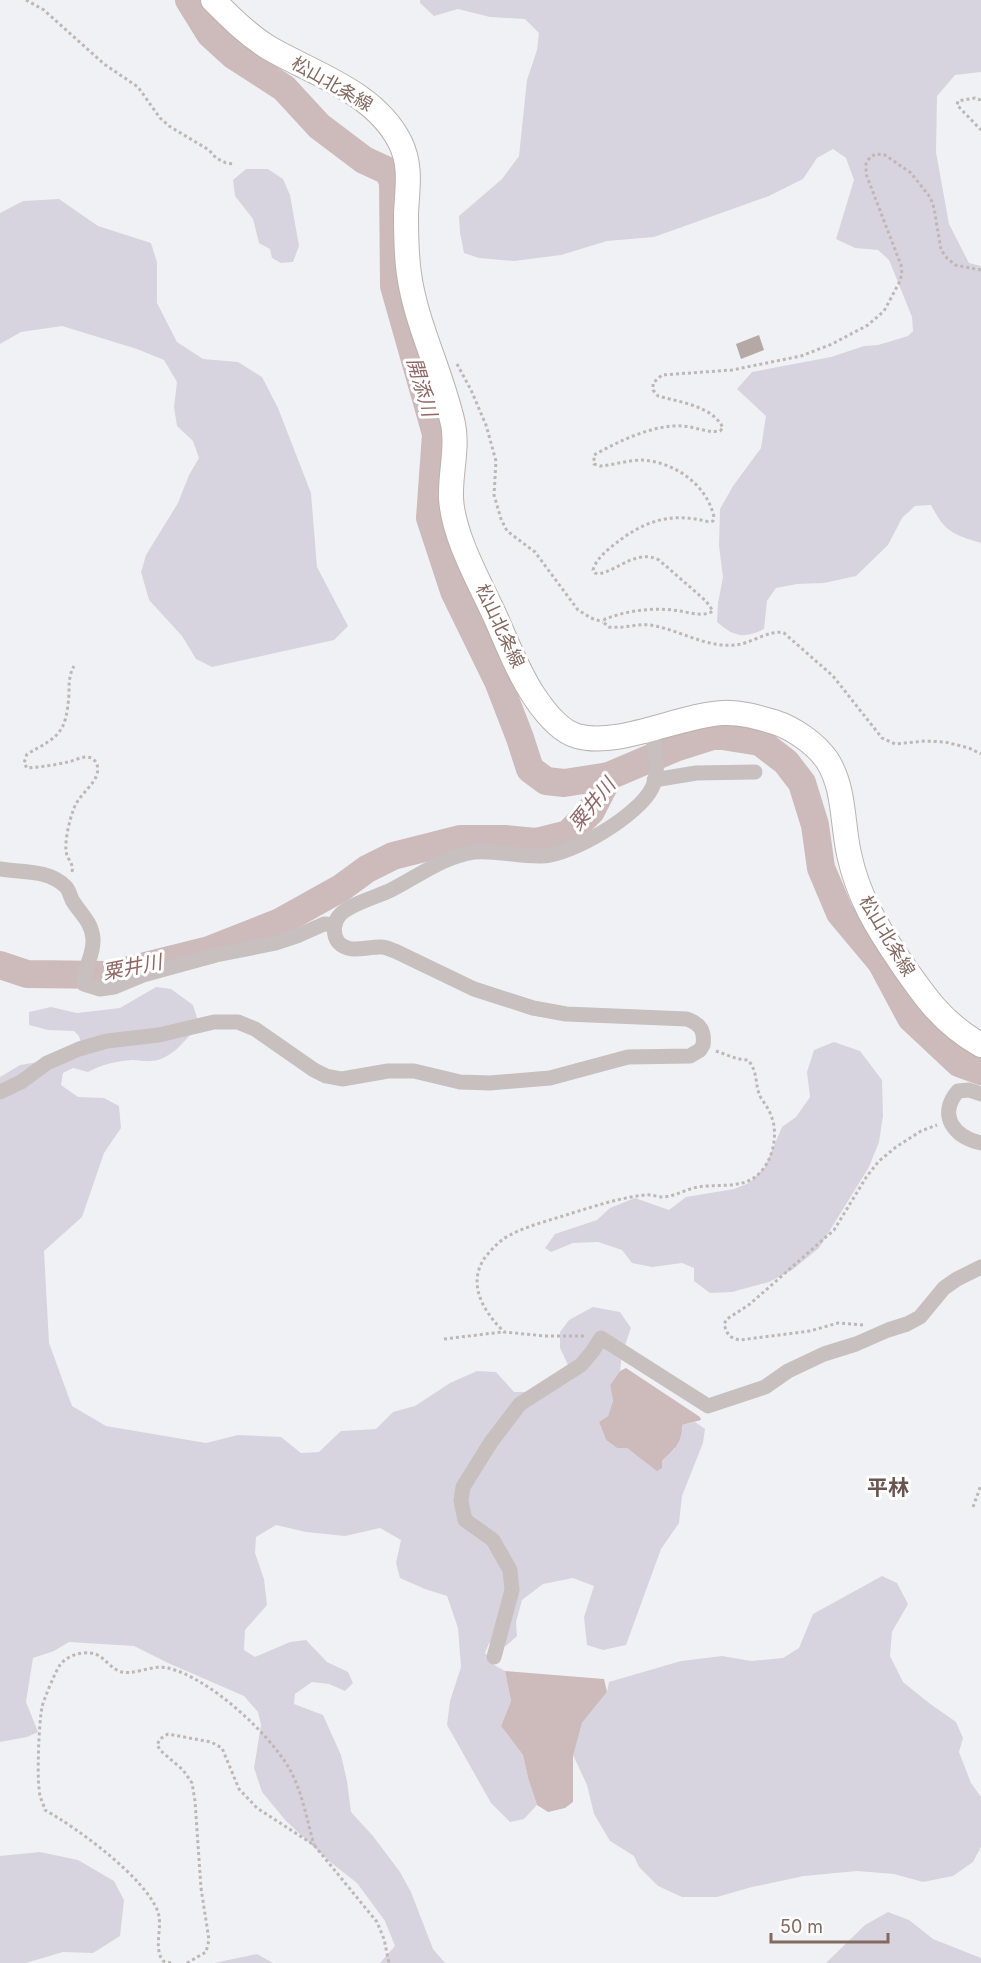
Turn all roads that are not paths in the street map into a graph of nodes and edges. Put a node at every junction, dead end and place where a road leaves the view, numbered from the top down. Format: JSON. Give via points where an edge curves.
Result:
{"nodes":[{"id":1,"x":213,"y":0,"type":"edge"},
{"id":2,"x":652,"y":737,"type":"junction"},
{"id":3,"x":755,"y":772,"type":"dead end"},
{"id":4,"x":655,"y":773,"type":"junction"},
{"id":5,"x":0,"y":869,"type":"edge"},
{"id":6,"x":334,"y":924,"type":"junction"},
{"id":7,"x":981,"y":1045,"type":"edge"},
{"id":8,"x":0,"y":1092,"type":"edge"},
{"id":9,"x":981,"y":1094,"type":"edge"},
{"id":10,"x":981,"y":1143,"type":"edge"},
{"id":11,"x":981,"y":1267,"type":"edge"},
{"id":12,"x":494,"y":1657,"type":"dead end"}],
"edges":[{"from":1,"to":2,"type":"main road","name":"松山北条線","via":[[235,23],[267,46],[378,110],[400,142],[410,171],[406,251],[411,291],[447,398],[454,429],[451,499],[475,571],[533,696],[553,721],[575,736]]},
{"from":2,"to":4,"type":"street"},
{"from":2,"to":7,"type":"main road","name":"松山北条線","via":[[697,716],[725,712],[782,724],[806,738],[827,760],[839,789],[849,853],[866,908],[933,1008],[952,1027]]},
{"from":3,"to":4,"type":"street"},
{"from":4,"to":6,"type":"street","via":[[653,787],[627,814],[572,849],[543,856],[474,852],[348,908]]},
{"from":5,"to":6,"type":"street","via":[[50,876],[68,889],[91,926],[92,958],[84,984],[100,989]]},
{"from":6,"to":8,"type":"street","via":[[339,943],[350,949],[382,947],[395,951],[474,989],[533,1008],[566,1014],[687,1019],[699,1024],[703,1045],[690,1056],[628,1057],[550,1078],[522,1081],[460,1082],[414,1071],[342,1079],[314,1071],[255,1029],[238,1022],[214,1022],[79,1049],[47,1063]]},
{"from":9,"to":10,"type":"street","via":[[958,1091],[952,1098],[950,1119],[964,1139]]},
{"from":11,"to":12,"type":"street","via":[[944,1288],[920,1317],[907,1324],[824,1354],[765,1387],[708,1406],[601,1338],[581,1365],[520,1404],[463,1487],[465,1520],[493,1540],[510,1570],[512,1590]]}]}
